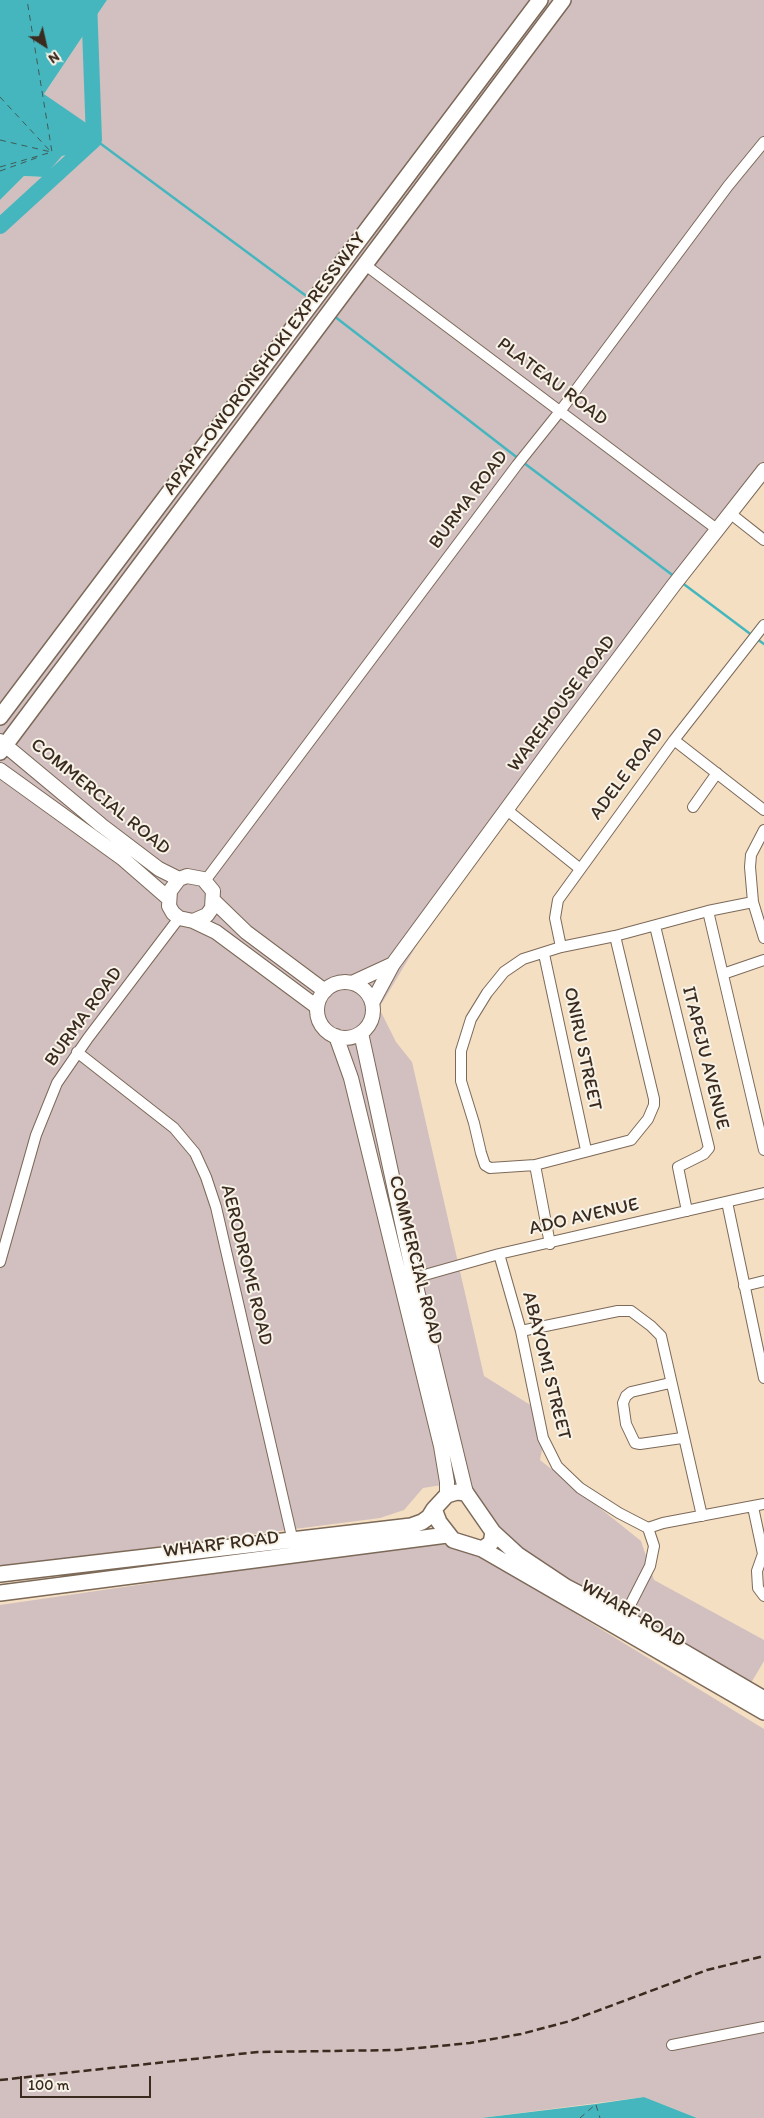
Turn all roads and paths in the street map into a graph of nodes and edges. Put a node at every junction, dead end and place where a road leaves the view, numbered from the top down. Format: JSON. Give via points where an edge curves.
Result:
{"nodes":[{"id":1,"x":540,"y":0,"type":"edge"},
{"id":2,"x":563,"y":0,"type":"edge"},
{"id":3,"x":764,"y":142,"type":"edge"},
{"id":4,"x":364,"y":264,"type":"junction"},
{"id":5,"x":561,"y":410,"type":"junction"},
{"id":6,"x":764,"y":470,"type":"edge"},
{"id":7,"x":731,"y":514,"type":"junction"},
{"id":8,"x":718,"y":530,"type":"junction"},
{"id":9,"x":764,"y":540,"type":"edge"},
{"id":10,"x":764,"y":625,"type":"edge"},
{"id":11,"x":0,"y":717,"type":"edge"},
{"id":12,"x":674,"y":740,"type":"junction"},
{"id":13,"x":2,"y":746,"type":"edge"},
{"id":14,"x":0,"y":770,"type":"edge"},
{"id":15,"x":717,"y":774,"type":"junction"},
{"id":16,"x":693,"y":807,"type":"dead end"},
{"id":17,"x":507,"y":810,"type":"junction"},
{"id":18,"x":764,"y":810,"type":"edge"},
{"id":19,"x":764,"y":830,"type":"edge"},
{"id":20,"x":579,"y":868,"type":"junction"},
{"id":21,"x":179,"y":879,"type":"junction"},
{"id":22,"x":205,"y":881,"type":"junction"},
{"id":23,"x":168,"y":898,"type":"junction"},
{"id":24,"x":214,"y":901,"type":"junction"},
{"id":25,"x":753,"y":902,"type":"junction"},
{"id":26,"x":708,"y":911,"type":"junction"},
{"id":27,"x":186,"y":920,"type":"junction"},
{"id":28,"x":655,"y":926,"type":"junction"},
{"id":29,"x":615,"y":936,"type":"junction"},
{"id":30,"x":764,"y":938,"type":"edge"},
{"id":31,"x":561,"y":947,"type":"junction"},
{"id":32,"x":544,"y":954,"type":"junction"},
{"id":33,"x":764,"y":960,"type":"edge"},
{"id":34,"x":393,"y":964,"type":"junction"},
{"id":35,"x":723,"y":974,"type":"junction"},
{"id":36,"x":354,"y":982,"type":"junction"},
{"id":37,"x":325,"y":991,"type":"junction"},
{"id":38,"x":372,"y":1003,"type":"junction"},
{"id":39,"x":317,"y":1008,"type":"junction"},
{"id":40,"x":361,"y":1033,"type":"junction"},
{"id":41,"x":336,"y":1036,"type":"junction"},
{"id":42,"x":77,"y":1052,"type":"junction"},
{"id":43,"x":586,"y":1150,"type":"junction"},
{"id":44,"x":764,"y":1150,"type":"edge"},
{"id":45,"x":535,"y":1165,"type":"junction"},
{"id":46,"x":764,"y":1193,"type":"edge"},
{"id":47,"x":727,"y":1202,"type":"junction"},
{"id":48,"x":687,"y":1211,"type":"junction"},
{"id":49,"x":550,"y":1244,"type":"junction"},
{"id":50,"x":500,"y":1254,"type":"junction"},
{"id":51,"x":0,"y":1262,"type":"edge"},
{"id":52,"x":414,"y":1278,"type":"junction"},
{"id":53,"x":764,"y":1281,"type":"edge"},
{"id":54,"x":744,"y":1286,"type":"junction"},
{"id":55,"x":521,"y":1331,"type":"junction"},
{"id":56,"x":764,"y":1378,"type":"edge"},
{"id":57,"x":670,"y":1383,"type":"junction"},
{"id":58,"x":682,"y":1438,"type":"junction"},
{"id":59,"x":466,"y":1493,"type":"junction"},
{"id":60,"x":447,"y":1494,"type":"junction"},
{"id":61,"x":764,"y":1504,"type":"edge"},
{"id":62,"x":753,"y":1507,"type":"junction"},
{"id":63,"x":434,"y":1509,"type":"junction"},
{"id":64,"x":702,"y":1516,"type":"junction"},
{"id":65,"x":648,"y":1528,"type":"junction"},
{"id":66,"x":493,"y":1532,"type":"junction"},
{"id":67,"x":447,"y":1535,"type":"junction"},
{"id":68,"x":293,"y":1540,"type":"junction"},
{"id":69,"x":482,"y":1549,"type":"junction"},
{"id":70,"x":764,"y":1554,"type":"edge"},
{"id":71,"x":296,"y":1555,"type":"junction"},
{"id":72,"x":0,"y":1574,"type":"edge"},
{"id":73,"x":0,"y":1593,"type":"edge"},
{"id":74,"x":764,"y":1596,"type":"edge"},
{"id":75,"x":624,"y":1617,"type":"junction"},
{"id":76,"x":764,"y":1699,"type":"edge"},
{"id":77,"x":764,"y":1712,"type":"edge"},
{"id":78,"x":764,"y":2027,"type":"edge"},
{"id":79,"x":672,"y":2045,"type":"dead end"}],
"edges":[{"from":1,"to":11,"type":"main road","name":"APAPA-OWORONSHOKI EXPRESSWAY"},
{"from":2,"to":4,"type":"main road","name":"APAPA-OWORONSHOKI EXPRESSWAY"},
{"from":3,"to":5,"type":"street","name":"BURMA ROAD"},
{"from":4,"to":5,"type":"street","name":"PLATEAU ROAD"},
{"from":4,"to":13,"type":"main road","name":"APAPA-OWORONSHOKI EXPRESSWAY"},
{"from":5,"to":8,"type":"street","name":"PLATEAU ROAD"},
{"from":5,"to":22,"type":"street","name":"BURMA ROAD"},
{"from":6,"to":7,"type":"main road","name":"WAREHOUSE ROAD"},
{"from":7,"to":8,"type":"main road","name":"WAREHOUSE ROAD"},
{"from":7,"to":9,"type":"street"},
{"from":8,"to":17,"type":"main road","name":"WAREHOUSE ROAD"},
{"from":10,"to":12,"type":"street","name":"ADELE ROAD"},
{"from":12,"to":15,"type":"street"},
{"from":12,"to":20,"type":"street","name":"ADELE ROAD"},
{"from":13,"to":21,"type":"main road","name":"COMMERCIAL ROAD","via":[[158,869]]},
{"from":14,"to":23,"type":"main road","name":"COMMERCIAL ROAD","via":[[122,858]]},
{"from":15,"to":16,"type":"street"},
{"from":15,"to":18,"type":"street"},
{"from":17,"to":20,"type":"street"},
{"from":17,"to":34,"type":"main road","name":"WAREHOUSE ROAD"},
{"from":19,"to":25,"type":"street","via":[[751,855]]},
{"from":20,"to":31,"type":"street","name":"ADELE ROAD","via":[[555,910]]},
{"from":21,"to":22,"type":"main road","via":[[195,876]]},
{"from":21,"to":23,"type":"main road","via":[[173,884]]},
{"from":22,"to":24,"type":"main road","via":[[213,891]]},
{"from":23,"to":27,"type":"main road","via":[[173,913]]},
{"from":24,"to":27,"type":"main road","via":[[207,915]]},
{"from":24,"to":37,"type":"main road","via":[[246,932]]},
{"from":25,"to":26,"type":"street"},
{"from":25,"to":30,"type":"street"},
{"from":26,"to":28,"type":"street"},
{"from":26,"to":35,"type":"street"},
{"from":27,"to":39,"type":"main road","via":[[216,932]]},
{"from":27,"to":42,"type":"street","name":"BURMA ROAD"},
{"from":28,"to":29,"type":"street"},
{"from":28,"to":48,"type":"street","name":"ITAPEJU AVENUE","via":[[709,1148],[704,1154],[678,1167]]},
{"from":29,"to":31,"type":"street"},
{"from":29,"to":43,"type":"street","via":[[654,1105],[648,1119],[631,1140]]},
{"from":31,"to":32,"type":"street"},
{"from":32,"to":43,"type":"street","name":"ONIRU STREET"},
{"from":32,"to":45,"type":"street","via":[[523,959],[504,972],[471,1019],[461,1051],[461,1081],[485,1165],[497,1168]]},
{"from":33,"to":35,"type":"street"},
{"from":34,"to":36,"type":"main road","name":"WAREHOUSE ROAD"},
{"from":34,"to":38,"type":"main road","name":"WAREHOUSE ROAD"},
{"from":35,"to":44,"type":"street"},
{"from":36,"to":37,"type":"main road","via":[[341,982]]},
{"from":36,"to":38,"type":"main road","via":[[366,992]]},
{"from":37,"to":39,"type":"main road"},
{"from":38,"to":40,"type":"main road","via":[[372,1018]]},
{"from":39,"to":41,"type":"main road","via":[[322,1025]]},
{"from":40,"to":41,"type":"main road","via":[[344,1038]]},
{"from":40,"to":52,"type":"main road","name":"COMMERCIAL ROAD"},
{"from":41,"to":60,"type":"main road","name":"COMMERCIAL ROAD","via":[[351,1078],[441,1446]]},
{"from":42,"to":51,"type":"street","name":"BURMA ROAD","via":[[57,1083],[36,1135]]},
{"from":42,"to":68,"type":"street","name":"AERODROME ROAD","via":[[174,1128],[195,1153],[206,1177],[216,1207]]},
{"from":43,"to":45,"type":"street"},
{"from":45,"to":49,"type":"street"},
{"from":46,"to":47,"type":"street","name":"ADO AVENUE"},
{"from":47,"to":48,"type":"street","name":"ADO AVENUE"},
{"from":47,"to":54,"type":"street"},
{"from":48,"to":49,"type":"street","name":"ADO AVENUE"},
{"from":49,"to":50,"type":"street","name":"ADO AVENUE"},
{"from":50,"to":52,"type":"street","name":"ADO AVENUE"},
{"from":50,"to":55,"type":"street","name":"ABAYOMI STREET"},
{"from":52,"to":59,"type":"main road","name":"COMMERCIAL ROAD"},
{"from":53,"to":54,"type":"street"},
{"from":54,"to":56,"type":"street"},
{"from":55,"to":57,"type":"street","via":[[618,1310],[630,1311],[638,1314],[661,1336]]},
{"from":55,"to":65,"type":"street","name":"ABAYOMI STREET","via":[[543,1438],[557,1466],[580,1488]]},
{"from":57,"to":58,"type":"street"},
{"from":57,"to":58,"type":"street","via":[[626,1396],[623,1403],[626,1424],[635,1443]]},
{"from":58,"to":64,"type":"street"},
{"from":59,"to":60,"type":"main road"},
{"from":59,"to":66,"type":"main road","name":"WHARF ROAD"},
{"from":60,"to":63,"type":"main road","name":"WHARF ROAD"},
{"from":61,"to":62,"type":"street"},
{"from":62,"to":64,"type":"street"},
{"from":62,"to":70,"type":"street"},
{"from":63,"to":67,"type":"main road"},
{"from":63,"to":68,"type":"main road","name":"WHARF ROAD","via":[[422,1522],[411,1526]]},
{"from":64,"to":65,"type":"street"},
{"from":65,"to":75,"type":"street","via":[[654,1546],[650,1566]]},
{"from":66,"to":69,"type":"main road","via":[[491,1543]]},
{"from":66,"to":75,"type":"main road","name":"WHARF ROAD","via":[[518,1555],[550,1576]]},
{"from":67,"to":69,"type":"main road","name":"WHARF ROAD"},
{"from":67,"to":71,"type":"main road","name":"WHARF ROAD"},
{"from":68,"to":71,"type":"street","name":"AERODROME ROAD"},
{"from":68,"to":72,"type":"main road","name":"WHARF ROAD"},
{"from":69,"to":77,"type":"main road","name":"WHARF ROAD"},
{"from":70,"to":74,"type":"street","via":[[757,1571],[758,1588]]},
{"from":71,"to":73,"type":"main road","name":"WHARF ROAD"},
{"from":75,"to":76,"type":"main road","name":"WHARF ROAD"},
{"from":78,"to":79,"type":"street"}]}
